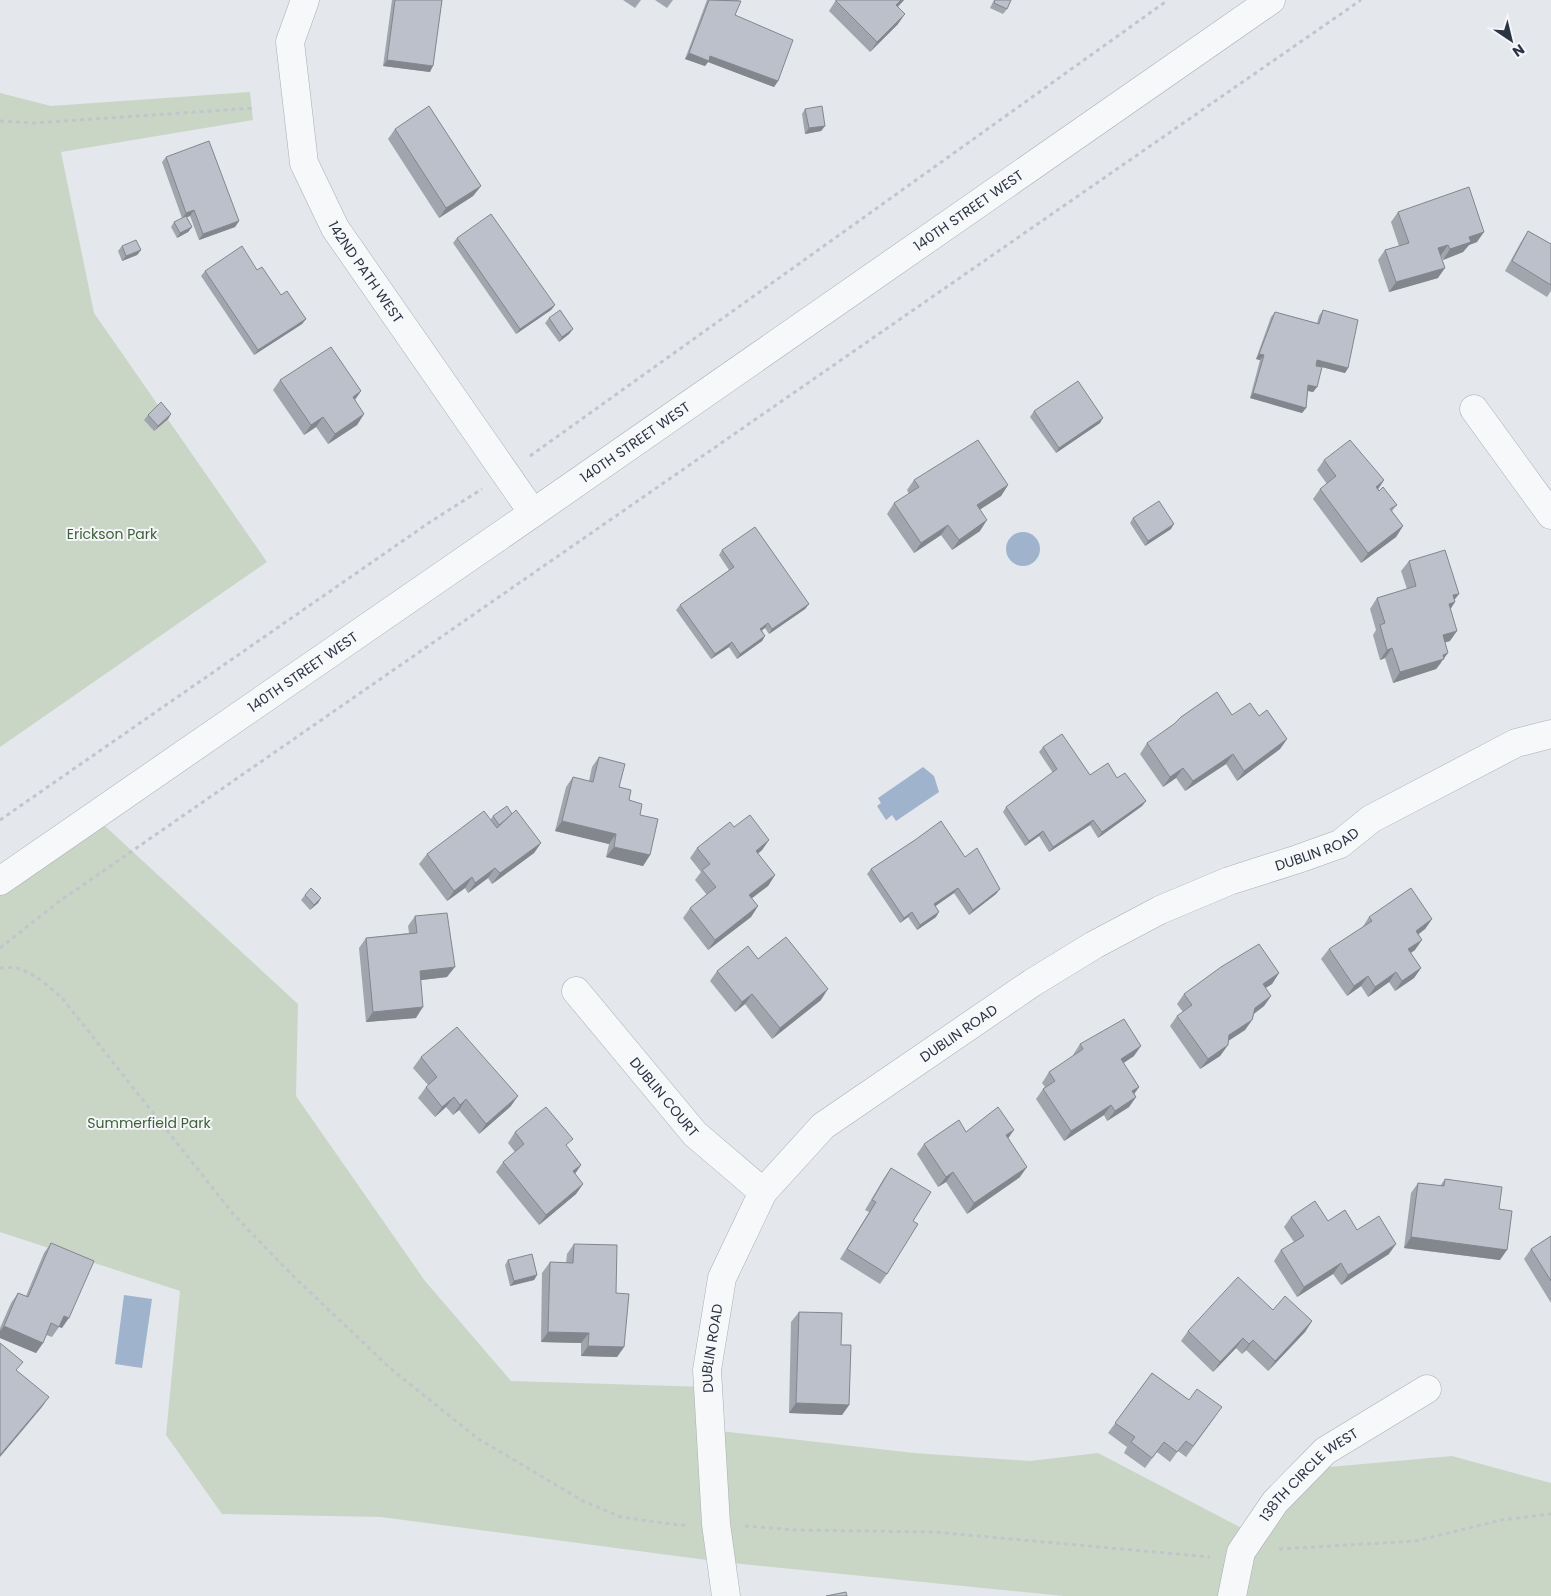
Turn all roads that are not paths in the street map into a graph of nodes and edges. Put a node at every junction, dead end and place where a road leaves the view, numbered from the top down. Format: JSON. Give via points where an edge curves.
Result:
{"nodes":[{"id":1,"x":305,"y":0,"type":"edge"},
{"id":2,"x":1271,"y":0,"type":"edge"},
{"id":3,"x":1474,"y":409,"type":"dead end"},
{"id":4,"x":533,"y":513,"type":"junction"},
{"id":5,"x":1551,"y":515,"type":"edge"},
{"id":6,"x":1551,"y":734,"type":"edge"},
{"id":7,"x":0,"y":881,"type":"edge"},
{"id":8,"x":576,"y":991,"type":"dead end"},
{"id":9,"x":763,"y":1192,"type":"junction"},
{"id":10,"x":1427,"y":1389,"type":"dead end"},
{"id":11,"x":726,"y":1596,"type":"edge"},
{"id":12,"x":1232,"y":1596,"type":"edge"}],
"edges":[{"from":1,"to":4,"type":"street","name":"142ND PATH WEST","via":[[290,42],[304,163],[335,228]]},
{"from":2,"to":4,"type":"street","name":"140TH STREET WEST"},
{"from":3,"to":5,"type":"street"},
{"from":4,"to":7,"type":"street","name":"140TH STREET WEST"},
{"from":6,"to":9,"type":"street","name":"DUBLIN ROAD","via":[[1508,747],[1371,819],[1340,844],[1220,885],[1160,910],[1094,945],[1032,983],[823,1126]]},
{"from":8,"to":9,"type":"street","name":"DUBLIN COURT","via":[[695,1134]]},
{"from":9,"to":11,"type":"street","name":"DUBLIN ROAD","via":[[722,1278],[707,1370],[716,1524]]},
{"from":10,"to":12,"type":"street","name":"138TH CIRCLE WEST","via":[[1325,1451],[1274,1502],[1241,1552]]}]}
